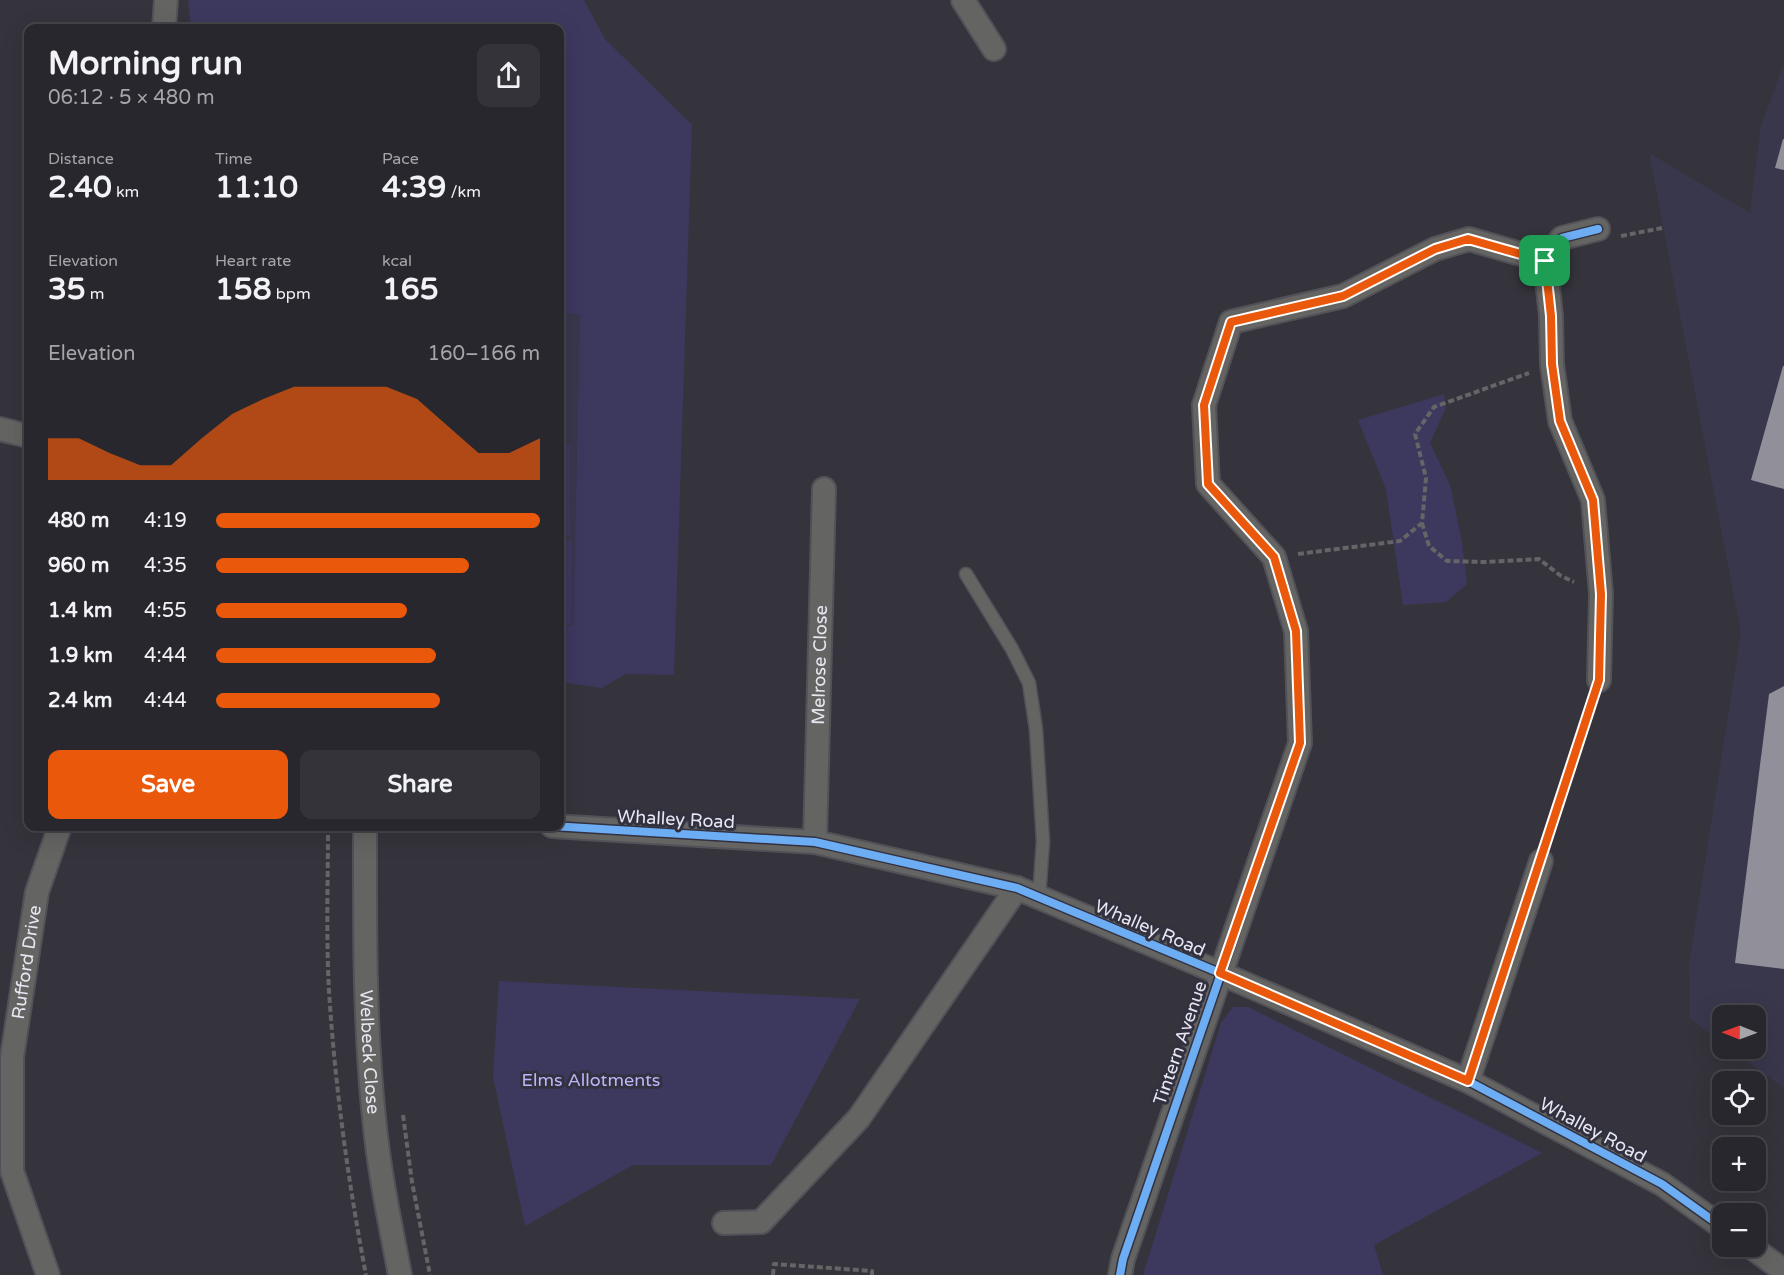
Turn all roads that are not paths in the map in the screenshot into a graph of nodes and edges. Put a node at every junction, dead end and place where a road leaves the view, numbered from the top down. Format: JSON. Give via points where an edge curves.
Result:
{"nodes":[{"id":1,"x":166,"y":0,"type":"edge"},
{"id":2,"x":963,"y":0,"type":"edge"},
{"id":3,"x":164,"y":24,"type":"edge"},
{"id":4,"x":994,"y":49,"type":"dead end"},
{"id":5,"x":1598,"y":229,"type":"road end"},
{"id":6,"x":1545,"y":261,"type":"junction"},
{"id":7,"x":0,"y":429,"type":"edge"},
{"id":8,"x":24,"y":435,"type":"edge"},
{"id":9,"x":824,"y":489,"type":"dead end"},
{"id":10,"x":966,"y":574,"type":"dead end"},
{"id":11,"x":1599,"y":680,"type":"road end"},
{"id":12,"x":564,"y":827,"type":"edge"},
{"id":13,"x":58,"y":831,"type":"edge"},
{"id":14,"x":365,"y":831,"type":"edge"},
{"id":15,"x":815,"y":842,"type":"junction"},
{"id":16,"x":1541,"y":861,"type":"road end"},
{"id":17,"x":1017,"y":888,"type":"junction"},
{"id":18,"x":1039,"y":897,"type":"junction"},
{"id":19,"x":1220,"y":973,"type":"junction"},
{"id":20,"x":6,"y":1056,"type":"edge"},
{"id":21,"x":1468,"y":1081,"type":"junction"},
{"id":22,"x":1712,"y":1220,"type":"edge"},
{"id":23,"x":724,"y":1223,"type":"dead end"},
{"id":24,"x":1765,"y":1257,"type":"edge"},
{"id":25,"x":1784,"y":1271,"type":"edge"},
{"id":26,"x":48,"y":1275,"type":"edge"},
{"id":27,"x":400,"y":1275,"type":"edge"},
{"id":28,"x":1120,"y":1275,"type":"edge"}],
"edges":[{"from":1,"to":3,"type":"street"},
{"from":2,"to":4,"type":"street"},
{"from":5,"to":6,"type":"street","via":[[1562,238]]},
{"from":6,"to":11,"type":"street","via":[[1560,421],[1593,500],[1601,594]]},
{"from":6,"to":19,"type":"street","name":"Tintern Avenue","via":[[1468,239],[1435,249],[1343,296],[1231,322],[1204,405],[1208,484],[1274,557],[1296,631],[1300,743]]},
{"from":7,"to":8,"type":"street"},
{"from":9,"to":15,"type":"street","name":"Melrose Close"},
{"from":10,"to":18,"type":"lane","via":[[1029,683],[1043,842]]},
{"from":12,"to":15,"type":"street","name":"Whalley Road"},
{"from":13,"to":20,"type":"street","name":"Rufford Drive","via":[[38,891]]},
{"from":14,"to":27,"type":"street","name":"Welbeck Close","via":[[365,985],[374,1118]]},
{"from":15,"to":17,"type":"street","name":"Whalley Road"},
{"from":16,"to":21,"type":"street"},
{"from":17,"to":18,"type":"street","name":"Whalley Road"},
{"from":17,"to":23,"type":"street","via":[[859,1118],[761,1222]]},
{"from":18,"to":19,"type":"street","name":"Whalley Road"},
{"from":19,"to":21,"type":"street","name":"Whalley Road"},
{"from":19,"to":28,"type":"street","name":"Tintern Avenue"},
{"from":20,"to":26,"type":"street","name":"Rufford Drive","via":[[12,1171]]},
{"from":21,"to":22,"type":"street","name":"Whalley Road","via":[[1662,1184]]},
{"from":24,"to":25,"type":"street"}]}
